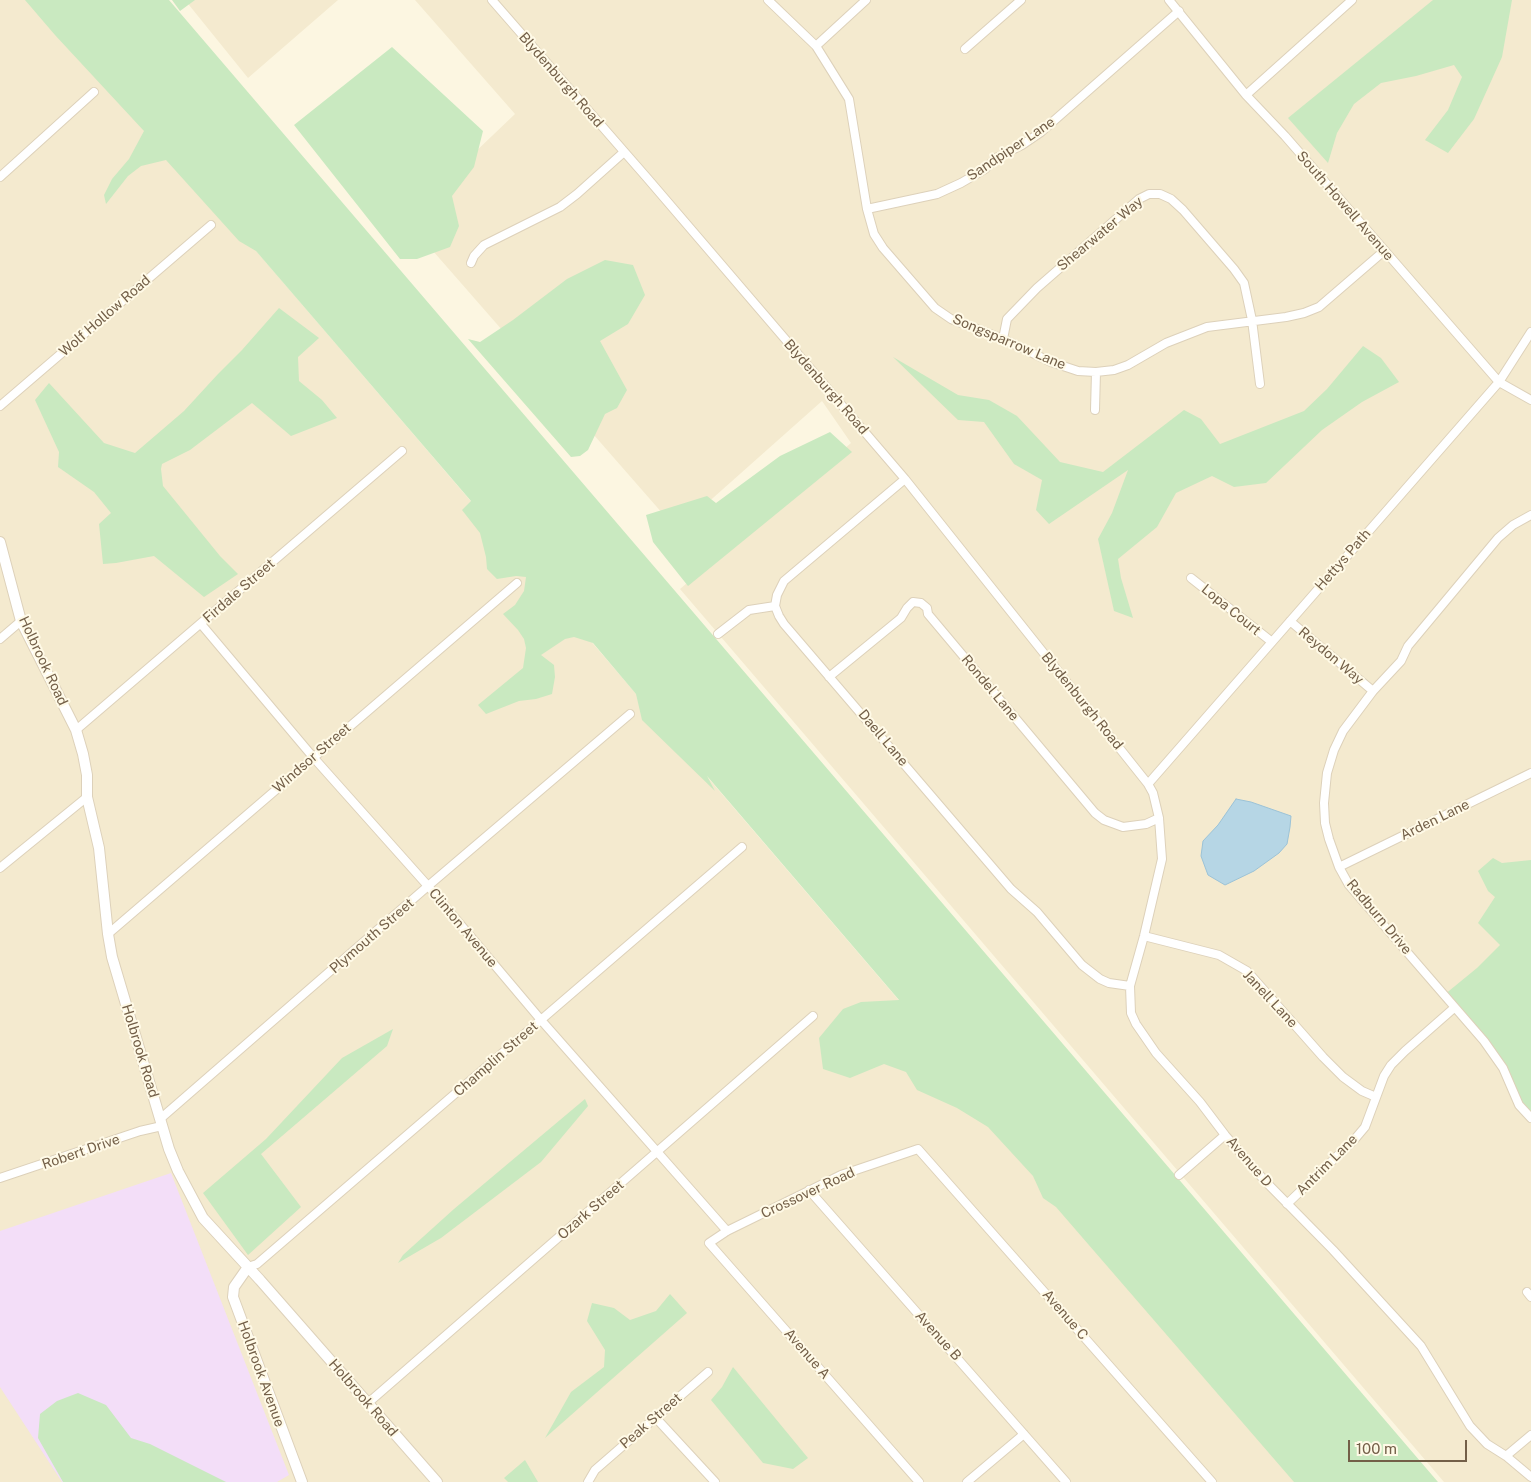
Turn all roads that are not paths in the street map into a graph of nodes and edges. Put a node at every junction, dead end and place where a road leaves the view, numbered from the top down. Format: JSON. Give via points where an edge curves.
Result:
{"nodes":[{"id":1,"x":492,"y":0,"type":"edge"},
{"id":2,"x":768,"y":0,"type":"edge"},
{"id":3,"x":866,"y":0,"type":"edge"},
{"id":4,"x":1021,"y":0,"type":"edge"},
{"id":5,"x":1169,"y":0,"type":"edge"},
{"id":6,"x":1352,"y":0,"type":"edge"},
{"id":7,"x":1179,"y":11,"type":"junction"},
{"id":8,"x":816,"y":46,"type":"junction"},
{"id":9,"x":966,"y":50,"type":"dead end"},
{"id":10,"x":94,"y":92,"type":"dead end"},
{"id":11,"x":1246,"y":95,"type":"junction"},
{"id":12,"x":624,"y":152,"type":"junction"},
{"id":13,"x":0,"y":176,"type":"edge"},
{"id":14,"x":868,"y":209,"type":"junction"},
{"id":15,"x":211,"y":225,"type":"dead end"},
{"id":16,"x":1384,"y":251,"type":"junction"},
{"id":17,"x":471,"y":263,"type":"dead end"},
{"id":18,"x":1252,"y":320,"type":"junction"},
{"id":19,"x":1531,"y":332,"type":"edge"},
{"id":20,"x":1003,"y":339,"type":"junction"},
{"id":21,"x":1096,"y":372,"type":"junction"},
{"id":22,"x":1499,"y":382,"type":"junction"},
{"id":23,"x":1260,"y":384,"type":"dead end"},
{"id":24,"x":1531,"y":400,"type":"edge"},
{"id":25,"x":0,"y":406,"type":"edge"},
{"id":26,"x":1095,"y":410,"type":"dead end"},
{"id":27,"x":402,"y":452,"type":"dead end"},
{"id":28,"x":904,"y":479,"type":"junction"},
{"id":29,"x":1531,"y":515,"type":"edge"},
{"id":30,"x":0,"y":542,"type":"edge"},
{"id":31,"x":1191,"y":578,"type":"dead end"},
{"id":32,"x":517,"y":583,"type":"dead end"},
{"id":33,"x":775,"y":606,"type":"junction"},
{"id":34,"x":21,"y":621,"type":"junction"},
{"id":35,"x":1290,"y":621,"type":"junction"},
{"id":36,"x":201,"y":624,"type":"junction"},
{"id":37,"x":718,"y":634,"type":"dead end"},
{"id":38,"x":0,"y":639,"type":"edge"},
{"id":39,"x":1272,"y":642,"type":"junction"},
{"id":40,"x":829,"y":677,"type":"junction"},
{"id":41,"x":1373,"y":691,"type":"junction"},
{"id":42,"x":630,"y":714,"type":"dead end"},
{"id":43,"x":76,"y":730,"type":"junction"},
{"id":44,"x":313,"y":757,"type":"junction"},
{"id":45,"x":1531,"y":773,"type":"edge"},
{"id":46,"x":1148,"y":784,"type":"junction"},
{"id":47,"x":87,"y":796,"type":"junction"},
{"id":48,"x":1159,"y":818,"type":"junction"},
{"id":49,"x":742,"y":847,"type":"dead end"},
{"id":50,"x":1339,"y":867,"type":"junction"},
{"id":51,"x":0,"y":868,"type":"edge"},
{"id":52,"x":428,"y":886,"type":"junction"},
{"id":53,"x":108,"y":934,"type":"junction"},
{"id":54,"x":1144,"y":936,"type":"junction"},
{"id":55,"x":1130,"y":986,"type":"junction"},
{"id":56,"x":1454,"y":1008,"type":"junction"},
{"id":57,"x":813,"y":1016,"type":"dead end"},
{"id":58,"x":541,"y":1020,"type":"junction"},
{"id":59,"x":1376,"y":1097,"type":"junction"},
{"id":60,"x":1531,"y":1118,"type":"edge"},
{"id":61,"x":161,"y":1123,"type":"junction"},
{"id":62,"x":1225,"y":1135,"type":"junction"},
{"id":63,"x":918,"y":1149,"type":"joint"},
{"id":64,"x":656,"y":1152,"type":"junction"},
{"id":65,"x":1180,"y":1175,"type":"dead end"},
{"id":66,"x":0,"y":1178,"type":"edge"},
{"id":67,"x":809,"y":1190,"type":"junction"},
{"id":68,"x":1288,"y":1204,"type":"junction"},
{"id":69,"x":727,"y":1231,"type":"junction"},
{"id":70,"x":248,"y":1267,"type":"junction"},
{"id":71,"x":708,"y":1372,"type":"dead end"},
{"id":72,"x":368,"y":1403,"type":"junction"},
{"id":73,"x":655,"y":1417,"type":"junction"},
{"id":74,"x":1024,"y":1434,"type":"junction"},
{"id":75,"x":1531,"y":1435,"type":"edge"},
{"id":76,"x":1506,"y":1456,"type":"junction"},
{"id":77,"x":1531,"y":1477,"type":"edge"},
{"id":78,"x":302,"y":1482,"type":"edge"},
{"id":79,"x":437,"y":1482,"type":"edge"},
{"id":80,"x":588,"y":1482,"type":"edge"},
{"id":81,"x":715,"y":1482,"type":"edge"},
{"id":82,"x":918,"y":1482,"type":"edge"},
{"id":83,"x":967,"y":1482,"type":"edge"},
{"id":84,"x":1066,"y":1482,"type":"edge"},
{"id":85,"x":1212,"y":1482,"type":"edge"}],
"edges":[{"from":1,"to":12,"type":"street","name":"Blydenburgh Road"},
{"from":2,"to":8,"type":"street","name":"Songsparrow Lane"},
{"from":3,"to":8,"type":"street"},
{"from":4,"to":9,"type":"street"},
{"from":5,"to":7,"type":"street","name":"South Howell Avenue"},
{"from":6,"to":11,"type":"street"},
{"from":7,"to":11,"type":"street","name":"South Howell Avenue"},
{"from":7,"to":14,"type":"street","name":"Sandpiper Lane","via":[[1041,132],[996,158],[985,169],[938,194]]},
{"from":8,"to":14,"type":"street","name":"Songsparrow Lane","via":[[848,99]]},
{"from":10,"to":13,"type":"street"},
{"from":11,"to":16,"type":"street","name":"South Howell Avenue"},
{"from":12,"to":17,"type":"street","via":[[560,207],[484,245]]},
{"from":12,"to":28,"type":"street","name":"Blydenburgh Road"},
{"from":14,"to":20,"type":"street","name":"Songsparrow Lane","via":[[874,234],[883,248],[935,308],[951,319]]},
{"from":15,"to":25,"type":"street","name":"Wolf Hollow Road"},
{"from":16,"to":18,"type":"street","name":"Songsparrow Lane","via":[[1319,307],[1286,317]]},
{"from":16,"to":22,"type":"street","name":"South Howell Avenue"},
{"from":18,"to":20,"type":"street","name":"Shearwater Way","via":[[1244,283],[1234,269],[1183,210],[1160,194],[1149,194],[1139,199],[1036,288],[1007,319]]},
{"from":18,"to":21,"type":"street","name":"Songsparrow Lane","via":[[1207,327],[1166,343],[1128,365]]},
{"from":18,"to":23,"type":"street","name":"Shearwater Way"},
{"from":19,"to":22,"type":"street","name":"Hettys Path"},
{"from":20,"to":21,"type":"street","name":"Songsparrow Lane","via":[[1051,362],[1078,371]]},
{"from":21,"to":26,"type":"street"},
{"from":22,"to":24,"type":"street","name":"South Howell Avenue"},
{"from":22,"to":35,"type":"street","name":"Hettys Path"},
{"from":27,"to":36,"type":"street","name":"Firdale Street"},
{"from":28,"to":33,"type":"street","via":[[784,581]]},
{"from":28,"to":46,"type":"street","name":"Blydenburgh Road"},
{"from":29,"to":41,"type":"street","name":"Radburn Drive","via":[[1498,538],[1408,646],[1393,671]]},
{"from":30,"to":34,"type":"street","name":"Holbrook Road"},
{"from":31,"to":39,"type":"street","name":"Lopa Court"},
{"from":32,"to":44,"type":"street","name":"Windsor Street"},
{"from":33,"to":37,"type":"street","via":[[749,610]]},
{"from":33,"to":40,"type":"street","name":"Daell Lane","via":[[784,624]]},
{"from":34,"to":38,"type":"street"},
{"from":34,"to":43,"type":"street","name":"Holbrook Road"},
{"from":35,"to":39,"type":"street","name":"Hettys Path"},
{"from":35,"to":41,"type":"street","name":"Reydon Way"},
{"from":36,"to":43,"type":"street","name":"Firdale Street"},
{"from":36,"to":44,"type":"street","name":"Clinton Avenue"},
{"from":39,"to":46,"type":"street","name":"Hettys Path"},
{"from":40,"to":48,"type":"street","name":"Rondel Lane","via":[[901,618],[913,602],[921,603],[1095,813],[1123,827],[1146,824]]},
{"from":40,"to":55,"type":"street","name":"Daell Lane","via":[[1011,889],[1037,912],[1082,965],[1108,983]]},
{"from":41,"to":50,"type":"street","name":"Radburn Drive","via":[[1343,731],[1327,773],[1325,823]]},
{"from":42,"to":52,"type":"street","name":"Plymouth Street"},
{"from":43,"to":47,"type":"street","name":"Holbrook Road","via":[[87,775]]},
{"from":44,"to":52,"type":"street","name":"Clinton Avenue"},
{"from":44,"to":53,"type":"street","name":"Windsor Street"},
{"from":45,"to":50,"type":"street","name":"Arden Lane"},
{"from":46,"to":48,"type":"street","name":"Avenue D"},
{"from":47,"to":51,"type":"street"},
{"from":47,"to":53,"type":"street","name":"Holbrook Road","via":[[98,848]]},
{"from":48,"to":54,"type":"street","name":"Avenue D","via":[[1162,859]]},
{"from":49,"to":58,"type":"street","name":"Champlin Street"},
{"from":50,"to":56,"type":"street","name":"Radburn Drive","via":[[1349,885]]},
{"from":52,"to":58,"type":"street","name":"Clinton Avenue"},
{"from":52,"to":61,"type":"street","name":"Plymouth Street"},
{"from":53,"to":61,"type":"street","name":"Holbrook Road","via":[[121,990]]},
{"from":54,"to":55,"type":"street","name":"Avenue D"},
{"from":54,"to":59,"type":"street","name":"Janell Lane","via":[[1219,955],[1248,971],[1343,1077]]},
{"from":55,"to":62,"type":"street","name":"Avenue D","via":[[1130,1013],[1144,1036]]},
{"from":56,"to":59,"type":"street","name":"Antrim Lane","via":[[1392,1065]]},
{"from":56,"to":60,"type":"street","name":"Radburn Drive","via":[[1484,1040],[1503,1068],[1519,1106]]},
{"from":57,"to":64,"type":"street","name":"Ozark Street"},
{"from":58,"to":64,"type":"street","name":"Clinton Avenue"},
{"from":58,"to":70,"type":"street","name":"Champlin Street","via":[[257,1264]]},
{"from":59,"to":68,"type":"street","name":"Antrim Lane","via":[[1365,1126],[1354,1140]]},
{"from":61,"to":66,"type":"street","name":"Robert Drive"},
{"from":61,"to":70,"type":"street","name":"Holbrook Road","via":[[178,1171],[203,1218]]},
{"from":62,"to":65,"type":"street"},
{"from":62,"to":68,"type":"street","name":"Avenue D"},
{"from":63,"to":67,"type":"street","name":"Crossover Road","via":[[841,1175]]},
{"from":63,"to":85,"type":"street","name":"Avenue C"},
{"from":64,"to":69,"type":"street","name":"Clinton Avenue"},
{"from":64,"to":72,"type":"street","name":"Ozark Street"},
{"from":67,"to":69,"type":"street","name":"Crossover Road"},
{"from":67,"to":74,"type":"street","name":"Avenue B"},
{"from":68,"to":76,"type":"street","name":"Avenue D","via":[[1420,1346],[1470,1426],[1487,1444]]},
{"from":69,"to":82,"type":"street","name":"Avenue A","via":[[709,1243]]},
{"from":70,"to":72,"type":"street","name":"Holbrook Road"},
{"from":70,"to":78,"type":"street","name":"Holbrook Avenue","via":[[234,1287],[233,1297]]},
{"from":71,"to":73,"type":"street","name":"Peak Street"},
{"from":72,"to":79,"type":"street","name":"Holbrook Road"},
{"from":73,"to":80,"type":"street","name":"Peak Street","via":[[595,1470]]},
{"from":73,"to":81,"type":"street"},
{"from":74,"to":83,"type":"street"},
{"from":74,"to":84,"type":"street","name":"Avenue B"},
{"from":75,"to":76,"type":"street"},
{"from":76,"to":77,"type":"street","name":"Avenue D"}]}
